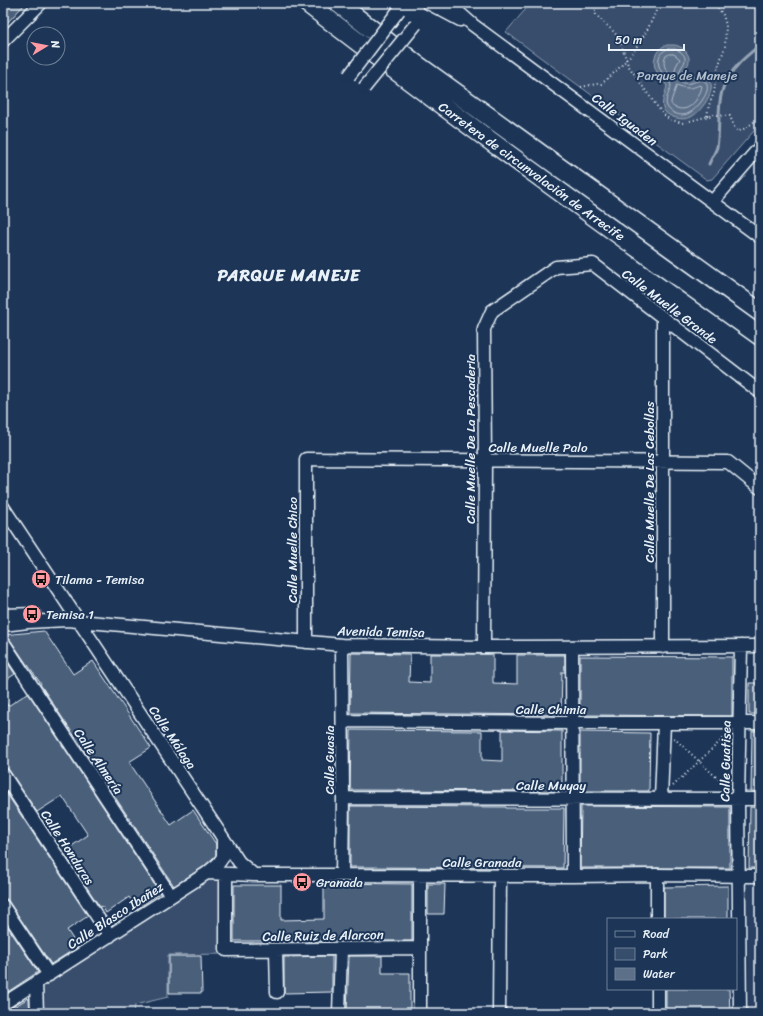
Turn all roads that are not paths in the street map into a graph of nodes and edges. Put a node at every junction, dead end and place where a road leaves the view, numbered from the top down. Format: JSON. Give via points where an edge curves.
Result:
{"nodes":[{"id":1,"x":41,"y":3,"type":"edge"},
{"id":2,"x":306,"y":3,"type":"edge"},
{"id":3,"x":338,"y":3,"type":"edge"},
{"id":4,"x":428,"y":3,"type":"edge"},
{"id":5,"x":450,"y":3,"type":"edge"},
{"id":6,"x":399,"y":10,"type":"dead end"},
{"id":7,"x":416,"y":24,"type":"dead end"},
{"id":8,"x":473,"y":25,"type":"junction"},
{"id":9,"x":3,"y":41,"type":"edge"},
{"id":10,"x":348,"y":76,"type":"dead end"},
{"id":11,"x":364,"y":88,"type":"dead end"},
{"id":12,"x":760,"y":147,"type":"edge"},
{"id":13,"x":713,"y":201,"type":"junction"},
{"id":14,"x":760,"y":237,"type":"edge"},
{"id":15,"x":556,"y":267,"type":"joint"},
{"id":16,"x":760,"y":312,"type":"edge"},
{"id":17,"x":663,"y":318,"type":"junction"},
{"id":18,"x":760,"y":336,"type":"edge"},
{"id":19,"x":760,"y":392,"type":"edge"},
{"id":20,"x":306,"y":459,"type":"joint"},
{"id":21,"x":485,"y":461,"type":"junction"},
{"id":22,"x":663,"y":462,"type":"junction"},
{"id":23,"x":760,"y":488,"type":"edge"},
{"id":24,"x":3,"y":507,"type":"edge"},
{"id":25,"x":3,"y":615,"type":"edge"},
{"id":26,"x":76,"y":617,"type":"junction"},
{"id":27,"x":3,"y":625,"type":"edge"},
{"id":28,"x":3,"y":642,"type":"edge"},
{"id":29,"x":306,"y":642,"type":"junction"},
{"id":30,"x":342,"y":645,"type":"junction"},
{"id":31,"x":741,"y":646,"type":"junction"},
{"id":32,"x":760,"y":646,"type":"edge"},
{"id":33,"x":484,"y":647,"type":"junction"},
{"id":34,"x":572,"y":647,"type":"junction"},
{"id":35,"x":663,"y":647,"type":"junction"},
{"id":36,"x":343,"y":721,"type":"junction"},
{"id":37,"x":572,"y":723,"type":"junction"},
{"id":38,"x":664,"y":723,"type":"junction"},
{"id":39,"x":760,"y":723,"type":"edge"},
{"id":40,"x":736,"y":726,"type":"junction"},
{"id":41,"x":3,"y":774,"type":"edge"},
{"id":42,"x":661,"y":795,"type":"junction"},
{"id":43,"x":735,"y":795,"type":"junction"},
{"id":44,"x":343,"y":798,"type":"junction"},
{"id":45,"x":572,"y":799,"type":"junction"},
{"id":46,"x":760,"y":799,"type":"edge"},
{"id":47,"x":223,"y":838,"type":"junction"},
{"id":48,"x":207,"y":873,"type":"junction"},
{"id":49,"x":226,"y":874,"type":"junction"},
{"id":50,"x":254,"y":875,"type":"junction"},
{"id":51,"x":342,"y":875,"type":"junction"},
{"id":52,"x":500,"y":875,"type":"junction"},
{"id":53,"x":657,"y":875,"type":"junction"},
{"id":54,"x":420,"y":876,"type":"junction"},
{"id":55,"x":573,"y":876,"type":"junction"},
{"id":56,"x":739,"y":876,"type":"junction"},
{"id":57,"x":760,"y":876,"type":"edge"},
{"id":58,"x":171,"y":896,"type":"junction"},
{"id":59,"x":3,"y":906,"type":"edge"},
{"id":60,"x":657,"y":918,"type":"edge"},
{"id":61,"x":110,"y":936,"type":"junction"},
{"id":62,"x":420,"y":948,"type":"junction"},
{"id":63,"x":341,"y":949,"type":"junction"},
{"id":64,"x":276,"y":950,"type":"junction"},
{"id":65,"x":49,"y":975,"type":"junction"},
{"id":66,"x":36,"y":983,"type":"junction"},
{"id":67,"x":658,"y":990,"type":"edge"},
{"id":68,"x":277,"y":992,"type":"dead end"},
{"id":69,"x":3,"y":1004,"type":"edge"},
{"id":70,"x":37,"y":1013,"type":"edge"},
{"id":71,"x":339,"y":1013,"type":"edge"},
{"id":72,"x":420,"y":1013,"type":"edge"},
{"id":73,"x":499,"y":1013,"type":"edge"},
{"id":74,"x":658,"y":1013,"type":"edge"},
{"id":75,"x":740,"y":1013,"type":"edge"}],
"edges":[{"from":1,"to":9,"type":"street"},
{"from":2,"to":18,"type":"highway","name":"Carretera de circunvalación de Arrecife","via":[[399,74]]},
{"from":3,"to":16,"type":"highway","name":"Carretera de circunvalación de Arrecife","via":[[416,64]]},
{"from":4,"to":8,"type":"street","name":"Calle Iguaden"},
{"from":5,"to":8,"type":"street","name":"Calle Iguaden"},
{"from":6,"to":10,"type":"street","bridge":true},
{"from":7,"to":11,"type":"street","bridge":true},
{"from":8,"to":13,"type":"street","name":"Calle Iguaden"},
{"from":12,"to":13,"type":"street"},
{"from":13,"to":14,"type":"street","name":"Calle Iguaden"},
{"from":15,"to":17,"type":"street","name":"Calle Muelle Grande","via":[[593,264]]},
{"from":15,"to":21,"type":"street","name":"Calle Muelle De La Pescaderia","via":[[492,311],[484,329]]},
{"from":17,"to":19,"type":"street","name":"Calle Muelle Grande"},
{"from":17,"to":22,"type":"street","name":"Calle Muelle De Las Cebollas"},
{"from":20,"to":21,"type":"street","name":"Calle Muelle Palo"},
{"from":20,"to":29,"type":"street","name":"Calle Muelle Chico"},
{"from":21,"to":22,"type":"street","name":"Calle Muelle Palo"},
{"from":21,"to":33,"type":"street","name":"Calle Muelle De La Pescaderia"},
{"from":22,"to":23,"type":"street","name":"Calle Muelle Palo","via":[[728,462]]},
{"from":22,"to":35,"type":"street","name":"Calle Muelle De Las Cebollas"},
{"from":24,"to":26,"type":"street","name":"Calle Málaga"},
{"from":25,"to":26,"type":"street","name":"Avenida Temisa"},
{"from":26,"to":27,"type":"street","name":"Avenida Temisa","via":[[67,620]]},
{"from":26,"to":29,"type":"street","name":"Avenida Temisa"},
{"from":26,"to":47,"type":"street","name":"Calle Málaga"},
{"from":28,"to":58,"type":"street","name":"Calle Almería"},
{"from":29,"to":30,"type":"street","name":"Avenida Temisa"},
{"from":30,"to":33,"type":"street","name":"Avenida Temisa"},
{"from":30,"to":36,"type":"street","name":"Calle Guasia"},
{"from":31,"to":32,"type":"street","name":"Avenida Temisa"},
{"from":31,"to":35,"type":"street","name":"Avenida Temisa"},
{"from":31,"to":40,"type":"street","name":"Calle Guatisea"},
{"from":33,"to":34,"type":"street","name":"Avenida Temisa"},
{"from":34,"to":35,"type":"street","name":"Avenida Temisa"},
{"from":34,"to":37,"type":"street"},
{"from":36,"to":37,"type":"street","name":"Calle Chimia"},
{"from":36,"to":44,"type":"street","name":"Calle Guasia"},
{"from":37,"to":38,"type":"street","name":"Calle Chimia"},
{"from":37,"to":45,"type":"street"},
{"from":38,"to":40,"type":"street","name":"Calle Chimia"},
{"from":38,"to":42,"type":"street"},
{"from":39,"to":40,"type":"street","name":"Calle Chimia"},
{"from":40,"to":43,"type":"street","name":"Calle Guatisea"},
{"from":41,"to":61,"type":"street","name":"Calle Honduras"},
{"from":42,"to":43,"type":"street","name":"Calle Muyay"},
{"from":42,"to":45,"type":"street","name":"Calle Muyay"},
{"from":43,"to":46,"type":"street","name":"Calle Muyay"},
{"from":43,"to":56,"type":"street","name":"Calle Guatisea"},
{"from":44,"to":45,"type":"street","name":"Calle Muyay"},
{"from":44,"to":51,"type":"street","name":"Calle Guasia"},
{"from":45,"to":55,"type":"street"},
{"from":47,"to":48,"type":"street","name":"Calle Blasco Ibañez","via":[[223,857]]},
{"from":47,"to":50,"type":"street","name":"Calle Málaga","via":[[239,862]]},
{"from":48,"to":49,"type":"street","name":"Calle Granada"},
{"from":48,"to":58,"type":"street","name":"Calle Blasco Ibañez"},
{"from":49,"to":50,"type":"street","name":"Calle Granada"},
{"from":49,"to":64,"type":"street","name":"Calle Ruiz de Alarcon","via":[[226,950]]},
{"from":50,"to":51,"type":"street","name":"Calle Granada"},
{"from":51,"to":54,"type":"street","name":"Calle Granada"},
{"from":52,"to":54,"type":"street","name":"Calle Granada"},
{"from":52,"to":55,"type":"street","name":"Calle Granada"},
{"from":52,"to":73,"type":"street"},
{"from":53,"to":55,"type":"street","name":"Calle Granada"},
{"from":53,"to":56,"type":"street","name":"Calle Granada"},
{"from":53,"to":60,"type":"street"},
{"from":54,"to":62,"type":"street"},
{"from":56,"to":57,"type":"street","name":"Calle Granada"},
{"from":56,"to":75,"type":"street","name":"Calle Guatisea"},
{"from":58,"to":61,"type":"street","name":"Calle Blasco Ibañez"},
{"from":59,"to":65,"type":"street"},
{"from":61,"to":65,"type":"street","name":"Calle Blasco Ibañez"},
{"from":62,"to":63,"type":"street","name":"Calle Ruiz de Alarcon"},
{"from":62,"to":72,"type":"street"},
{"from":63,"to":64,"type":"street","name":"Calle Ruiz de Alarcon"},
{"from":63,"to":71,"type":"street"},
{"from":64,"to":68,"type":"street"},
{"from":65,"to":66,"type":"street","name":"Calle Blasco Ibañez"},
{"from":66,"to":69,"type":"street","name":"Calle Blasco Ibañez"},
{"from":66,"to":70,"type":"street"},
{"from":67,"to":74,"type":"street"}]}
